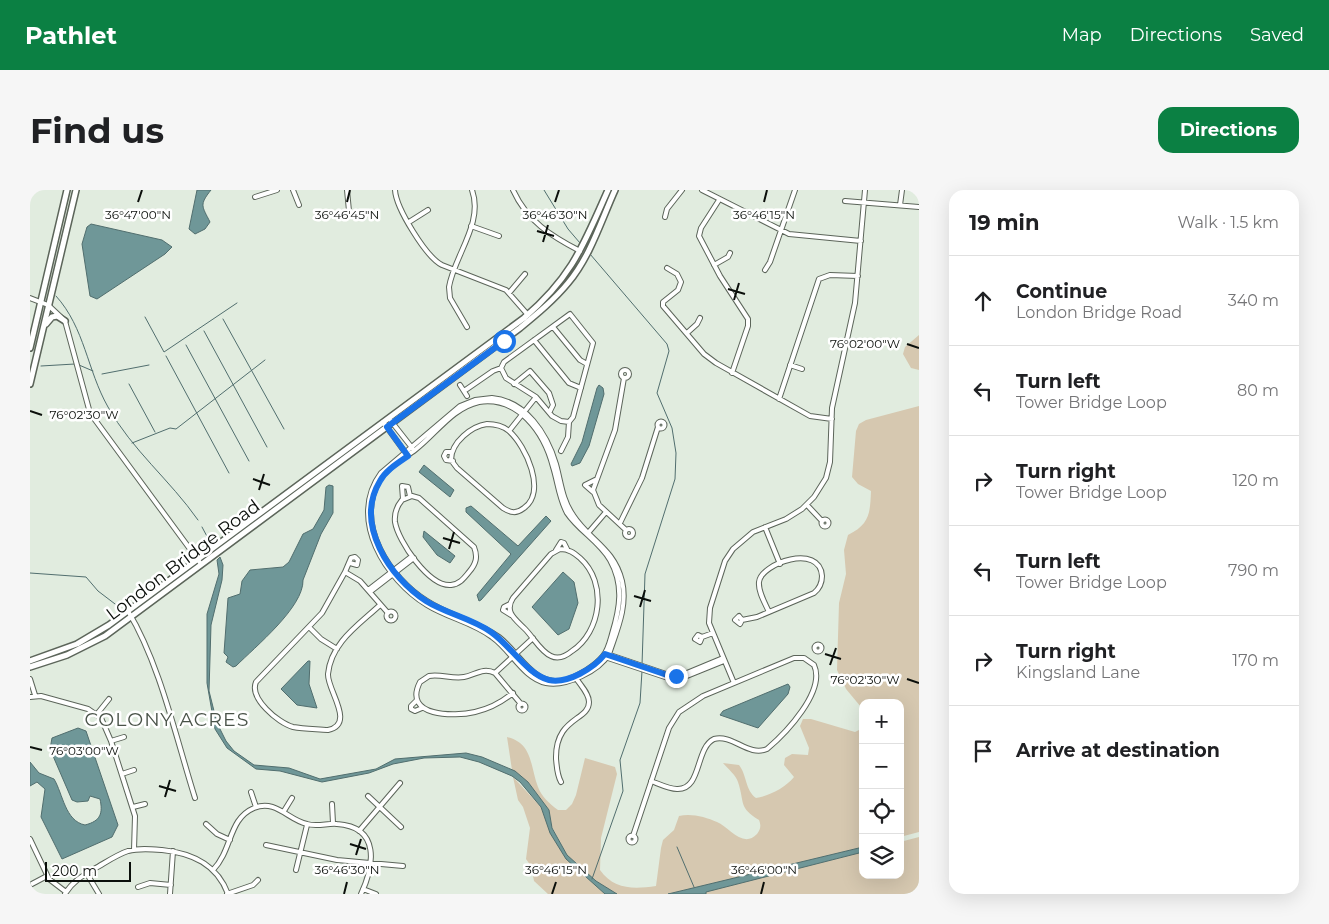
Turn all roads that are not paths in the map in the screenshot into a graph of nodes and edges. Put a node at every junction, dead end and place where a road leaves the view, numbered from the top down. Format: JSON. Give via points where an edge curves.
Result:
{"nodes":[{"id":1,"x":67,"y":190,"type":"edge"},
{"id":2,"x":76,"y":190,"type":"edge"},
{"id":3,"x":277,"y":190,"type":"edge"},
{"id":4,"x":293,"y":190,"type":"edge"},
{"id":5,"x":346,"y":190,"type":"edge"},
{"id":6,"x":395,"y":190,"type":"edge"},
{"id":7,"x":472,"y":190,"type":"edge"},
{"id":8,"x":513,"y":190,"type":"edge"},
{"id":9,"x":608,"y":190,"type":"edge"},
{"id":10,"x":615,"y":190,"type":"edge"},
{"id":11,"x":682,"y":190,"type":"edge"},
{"id":12,"x":702,"y":190,"type":"edge"},
{"id":13,"x":795,"y":190,"type":"edge"},
{"id":14,"x":865,"y":190,"type":"edge"},
{"id":15,"x":902,"y":190,"type":"edge"},
{"id":16,"x":255,"y":196,"type":"dead end"},
{"id":17,"x":719,"y":200,"type":"junction"},
{"id":18,"x":845,"y":201,"type":"dead end"},
{"id":19,"x":864,"y":202,"type":"junction"},
{"id":20,"x":300,"y":205,"type":"dead end"},
{"id":21,"x":900,"y":205,"type":"junction"},
{"id":22,"x":919,"y":207,"type":"edge"},
{"id":23,"x":428,"y":210,"type":"dead end"},
{"id":24,"x":350,"y":211,"type":"dead end"},
{"id":25,"x":664,"y":217,"type":"dead end"},
{"id":26,"x":409,"y":222,"type":"junction"},
{"id":27,"x":471,"y":226,"type":"junction"},
{"id":28,"x":781,"y":230,"type":"junction"},
{"id":29,"x":499,"y":236,"type":"dead end"},
{"id":30,"x":861,"y":241,"type":"junction"},
{"id":31,"x":581,"y":252,"type":"junction"},
{"id":32,"x":730,"y":253,"type":"dead end"},
{"id":33,"x":714,"y":265,"type":"junction"},
{"id":34,"x":667,"y":268,"type":"dead end"},
{"id":35,"x":454,"y":270,"type":"junction"},
{"id":36,"x":765,"y":270,"type":"dead end"},
{"id":37,"x":525,"y":274,"type":"dead end"},
{"id":38,"x":858,"y":276,"type":"junction"},
{"id":39,"x":509,"y":293,"type":"junction"},
{"id":40,"x":30,"y":298,"type":"edge"},
{"id":41,"x":40,"y":304,"type":"junction"},
{"id":42,"x":48,"y":305,"type":"junction"},
{"id":43,"x":530,"y":316,"type":"junction"},
{"id":44,"x":700,"y":318,"type":"dead end"},
{"id":45,"x":65,"y":322,"type":"junction"},
{"id":46,"x":467,"y":327,"type":"dead end"},
{"id":47,"x":553,"y":327,"type":"junction"},
{"id":48,"x":687,"y":333,"type":"junction"},
{"id":49,"x":738,"y":334,"type":"dead end"},
{"id":50,"x":744,"y":337,"type":"junction"},
{"id":51,"x":534,"y":340,"type":"junction"},
{"id":52,"x":30,"y":348,"type":"edge"},
{"id":53,"x":36,"y":358,"type":"junction"},
{"id":54,"x":587,"y":364,"type":"junction"},
{"id":55,"x":790,"y":365,"type":"junction"},
{"id":56,"x":526,"y":366,"type":"dead end"},
{"id":57,"x":501,"y":368,"type":"junction"},
{"id":58,"x":802,"y":369,"type":"dead end"},
{"id":59,"x":530,"y":371,"type":"junction"},
{"id":60,"x":732,"y":373,"type":"junction"},
{"id":61,"x":624,"y":378,"type":"dead end"},
{"id":62,"x":30,"y":384,"type":"edge"},
{"id":63,"x":514,"y":384,"type":"junction"},
{"id":64,"x":460,"y":385,"type":"dead end"},
{"id":65,"x":581,"y":388,"type":"junction"},
{"id":66,"x":464,"y":391,"type":"junction"},
{"id":67,"x":467,"y":396,"type":"dead end"},
{"id":68,"x":536,"y":397,"type":"junction"},
{"id":69,"x":779,"y":399,"type":"junction"},
{"id":70,"x":523,"y":412,"type":"junction"},
{"id":71,"x":550,"y":412,"type":"junction"},
{"id":72,"x":832,"y":419,"type":"junction"},
{"id":73,"x":391,"y":420,"type":"junction"},
{"id":74,"x":570,"y":422,"type":"junction"},
{"id":75,"x":385,"y":425,"type":"junction"},
{"id":76,"x":658,"y":427,"type":"dead end"},
{"id":77,"x":510,"y":432,"type":"junction"},
{"id":78,"x":413,"y":450,"type":"junction"},
{"id":79,"x":561,"y":451,"type":"dead end"},
{"id":80,"x":452,"y":452,"type":"junction"},
{"id":81,"x":407,"y":454,"type":"junction"},
{"id":82,"x":452,"y":461,"type":"junction"},
{"id":83,"x":595,"y":480,"type":"junction"},
{"id":84,"x":593,"y":492,"type":"junction"},
{"id":85,"x":410,"y":496,"type":"junction"},
{"id":86,"x":403,"y":499,"type":"junction"},
{"id":87,"x":807,"y":505,"type":"junction"},
{"id":88,"x":606,"y":512,"type":"junction"},
{"id":89,"x":822,"y":521,"type":"dead end"},
{"id":90,"x":620,"y":523,"type":"junction"},
{"id":91,"x":764,"y":527,"type":"junction"},
{"id":92,"x":626,"y":530,"type":"dead end"},
{"id":93,"x":588,"y":534,"type":"junction"},
{"id":94,"x":413,"y":557,"type":"junction"},
{"id":95,"x":200,"y":562,"type":"junction"},
{"id":96,"x":350,"y":563,"type":"dead end"},
{"id":97,"x":780,"y":564,"type":"junction"},
{"id":98,"x":345,"y":572,"type":"junction"},
{"id":99,"x":393,"y":572,"type":"junction"},
{"id":100,"x":369,"y":591,"type":"junction"},
{"id":101,"x":380,"y":605,"type":"junction"},
{"id":102,"x":769,"y":612,"type":"junction"},
{"id":103,"x":388,"y":613,"type":"dead end"},
{"id":104,"x":129,"y":614,"type":"junction"},
{"id":105,"x":742,"y":620,"type":"dead end"},
{"id":106,"x":310,"y":628,"type":"junction"},
{"id":107,"x":713,"y":633,"type":"junction"},
{"id":108,"x":702,"y":637,"type":"dead end"},
{"id":109,"x":533,"y":638,"type":"junction"},
{"id":110,"x":337,"y":649,"type":"junction"},
{"id":111,"x":815,"y":651,"type":"dead end"},
{"id":112,"x":515,"y":654,"type":"junction"},
{"id":113,"x":606,"y":656,"type":"junction"},
{"id":114,"x":724,"y":659,"type":"junction"},
{"id":115,"x":809,"y":660,"type":"junction"},
{"id":116,"x":30,"y":661,"type":"edge"},
{"id":117,"x":30,"y":667,"type":"edge"},
{"id":118,"x":495,"y":673,"type":"junction"},
{"id":119,"x":576,"y":678,"type":"junction"},
{"id":120,"x":30,"y":680,"type":"edge"},
{"id":121,"x":734,"y":684,"type":"junction"},
{"id":122,"x":513,"y":693,"type":"junction"},
{"id":123,"x":32,"y":696,"type":"edge"},
{"id":124,"x":109,"y":699,"type":"dead end"},
{"id":125,"x":417,"y":700,"type":"junction"},
{"id":126,"x":521,"y":704,"type":"dead end"},
{"id":127,"x":422,"y":708,"type":"junction"},
{"id":128,"x":98,"y":714,"type":"junction"},
{"id":129,"x":124,"y":736,"type":"dead end"},
{"id":130,"x":111,"y":741,"type":"junction"},
{"id":131,"x":134,"y":770,"type":"dead end"},
{"id":132,"x":122,"y":774,"type":"junction"},
{"id":133,"x":651,"y":781,"type":"junction"},
{"id":134,"x":561,"y":782,"type":"dead end"},
{"id":135,"x":400,"y":783,"type":"dead end"},
{"id":136,"x":251,"y":792,"type":"dead end"},
{"id":137,"x":368,"y":796,"type":"dead end"},
{"id":138,"x":195,"y":798,"type":"dead end"},
{"id":139,"x":292,"y":798,"type":"dead end"},
{"id":140,"x":145,"y":804,"type":"dead end"},
{"id":141,"x":332,"y":804,"type":"dead end"},
{"id":142,"x":133,"y":807,"type":"junction"},
{"id":143,"x":256,"y":807,"type":"junction"},
{"id":144,"x":380,"y":808,"type":"junction"},
{"id":145,"x":284,"y":811,"type":"junction"},
{"id":146,"x":206,"y":824,"type":"dead end"},
{"id":147,"x":333,"y":824,"type":"junction"},
{"id":148,"x":307,"y":825,"type":"junction"},
{"id":149,"x":401,"y":827,"type":"dead end"},
{"id":150,"x":359,"y":831,"type":"junction"},
{"id":151,"x":633,"y":836,"type":"dead end"},
{"id":152,"x":30,"y":839,"type":"edge"},
{"id":153,"x":230,"y":840,"type":"junction"},
{"id":154,"x":31,"y":845,"type":"edge"},
{"id":155,"x":266,"y":845,"type":"dead end"},
{"id":156,"x":134,"y":850,"type":"junction"},
{"id":157,"x":174,"y":851,"type":"junction"},
{"id":158,"x":301,"y":851,"type":"junction"},
{"id":159,"x":372,"y":863,"type":"junction"},
{"id":160,"x":403,"y":866,"type":"dead end"},
{"id":161,"x":213,"y":870,"type":"junction"},
{"id":162,"x":296,"y":870,"type":"dead end"},
{"id":163,"x":87,"y":874,"type":"junction"},
{"id":164,"x":47,"y":876,"type":"junction"},
{"id":165,"x":258,"y":880,"type":"dead end"},
{"id":166,"x":30,"y":885,"type":"edge"},
{"id":167,"x":171,"y":885,"type":"junction"},
{"id":168,"x":138,"y":887,"type":"dead end"},
{"id":169,"x":363,"y":889,"type":"junction"},
{"id":170,"x":66,"y":893,"type":"edge"},
{"id":171,"x":99,"y":894,"type":"edge"},
{"id":172,"x":170,"y":894,"type":"edge"},
{"id":173,"x":228,"y":894,"type":"edge"},
{"id":174,"x":361,"y":894,"type":"edge"},
{"id":175,"x":376,"y":894,"type":"edge"}],
"edges":[{"from":1,"to":41,"type":"main road"},
{"from":2,"to":42,"type":"main road"},
{"from":3,"to":16,"type":"street"},
{"from":4,"to":20,"type":"street"},
{"from":5,"to":24,"type":"street"},
{"from":6,"to":26,"type":"street","via":[[397,202]]},
{"from":7,"to":27,"type":"street","via":[[476,208]]},
{"from":8,"to":31,"type":"street","via":[[532,220]]},
{"from":9,"to":31,"type":"main road","name":"London Bridge Road"},
{"from":10,"to":43,"type":"main road","name":"London Bridge Road","via":[[576,271],[559,293]]},
{"from":11,"to":25,"type":"street"},
{"from":12,"to":17,"type":"street"},
{"from":13,"to":28,"type":"street"},
{"from":14,"to":19,"type":"street"},
{"from":15,"to":21,"type":"street"},
{"from":17,"to":28,"type":"street"},
{"from":17,"to":33,"type":"street","via":[[699,233]]},
{"from":18,"to":19,"type":"street"},
{"from":19,"to":21,"type":"street"},
{"from":19,"to":30,"type":"street"},
{"from":21,"to":22,"type":"street"},
{"from":23,"to":26,"type":"street"},
{"from":26,"to":35,"type":"street","via":[[430,256]]},
{"from":27,"to":29,"type":"street"},
{"from":27,"to":35,"type":"street"},
{"from":28,"to":30,"type":"street","via":[[805,237]]},
{"from":28,"to":36,"type":"street"},
{"from":30,"to":38,"type":"street"},
{"from":31,"to":43,"type":"main road","name":"London Bridge Road","via":[[560,283]]},
{"from":32,"to":33,"type":"street"},
{"from":33,"to":50,"type":"street","via":[[747,315]]},
{"from":34,"to":48,"type":"street","via":[[680,279],[679,288],[663,303]]},
{"from":35,"to":39,"type":"street"},
{"from":35,"to":46,"type":"street","via":[[449,294]]},
{"from":37,"to":39,"type":"street"},
{"from":38,"to":55,"type":"street","via":[[830,275],[819,279]]},
{"from":38,"to":72,"type":"street"},
{"from":39,"to":43,"type":"street"},
{"from":40,"to":41,"type":"street"},
{"from":41,"to":42,"type":"street"},
{"from":41,"to":52,"type":"main road"},
{"from":42,"to":45,"type":"street"},
{"from":42,"to":53,"type":"main road"},
{"from":43,"to":73,"type":"main road","name":"London Bridge Road"},
{"from":44,"to":48,"type":"street"},
{"from":45,"to":53,"type":"main road","via":[[57,316],[48,319]]},
{"from":45,"to":95,"type":"street","via":[[90,413]]},
{"from":47,"to":51,"type":"street"},
{"from":47,"to":54,"type":"street"},
{"from":47,"to":54,"type":"street","via":[[570,314],[593,343]]},
{"from":48,"to":60,"type":"street","via":[[704,354]]},
{"from":49,"to":50,"type":"street"},
{"from":50,"to":60,"type":"street"},
{"from":51,"to":57,"type":"street","via":[[504,362]]},
{"from":51,"to":65,"type":"street","via":[[569,383]]},
{"from":53,"to":62,"type":"main road"},
{"from":54,"to":65,"type":"street"},
{"from":55,"to":58,"type":"street"},
{"from":55,"to":69,"type":"street"},
{"from":56,"to":59,"type":"street"},
{"from":57,"to":63,"type":"street"},
{"from":57,"to":66,"type":"street"},
{"from":59,"to":63,"type":"street"},
{"from":59,"to":71,"type":"street","via":[[551,398]]},
{"from":60,"to":69,"type":"street"},
{"from":61,"to":83,"type":"street","via":[[615,430]]},
{"from":63,"to":68,"type":"street"},
{"from":64,"to":66,"type":"street"},
{"from":65,"to":74,"type":"street"},
{"from":66,"to":67,"type":"street"},
{"from":68,"to":70,"type":"street"},
{"from":68,"to":71,"type":"street"},
{"from":69,"to":72,"type":"street","via":[[812,417]]},
{"from":70,"to":77,"type":"street"},
{"from":70,"to":78,"type":"street","via":[[511,402],[497,398],[470,401],[454,410]]},
{"from":70,"to":93,"type":"street","via":[[536,423],[549,444],[569,509]]},
{"from":71,"to":74,"type":"street","via":[[556,419]]},
{"from":72,"to":87,"type":"street","via":[[828,470]]},
{"from":73,"to":75,"type":"main road","name":"London Bridge Road"},
{"from":73,"to":78,"type":"street"},
{"from":74,"to":79,"type":"street","via":[[568,437]]},
{"from":75,"to":81,"type":"street"},
{"from":75,"to":95,"type":"main road","name":"London Bridge Road"},
{"from":76,"to":90,"type":"street","via":[[642,478]]},
{"from":77,"to":80,"type":"street","via":[[494,424],[478,425]]},
{"from":77,"to":82,"type":"street","via":[[528,461],[534,489],[532,500],[520,512],[503,508]]},
{"from":78,"to":81,"type":"street"},
{"from":80,"to":82,"type":"street"},
{"from":80,"to":82,"type":"street","via":[[446,452],[444,456]]},
{"from":81,"to":99,"type":"street","via":[[381,473],[370,498],[373,539],[380,557]]},
{"from":83,"to":84,"type":"street"},
{"from":83,"to":84,"type":"street","via":[[585,485]]},
{"from":84,"to":88,"type":"street"},
{"from":85,"to":86,"type":"street"},
{"from":85,"to":86,"type":"street","via":[[408,487],[402,486]]},
{"from":85,"to":94,"type":"street","via":[[418,498],[471,544],[476,556],[473,567],[460,582],[450,585],[435,580]]},
{"from":86,"to":94,"type":"street","via":[[396,510],[395,524]]},
{"from":87,"to":89,"type":"street"},
{"from":87,"to":91,"type":"street","via":[[791,517]]},
{"from":88,"to":90,"type":"street"},
{"from":88,"to":93,"type":"street"},
{"from":90,"to":92,"type":"street"},
{"from":91,"to":97,"type":"street"},
{"from":91,"to":107,"type":"street","via":[[747,536],[727,557],[710,608]]},
{"from":93,"to":113,"type":"street","via":[[612,557],[623,586],[621,615]]},
{"from":94,"to":99,"type":"street"},
{"from":95,"to":104,"type":"main road","name":"London Bridge Road"},
{"from":96,"to":98,"type":"street"},
{"from":97,"to":102,"type":"street","via":[[764,572],[759,581]]},
{"from":97,"to":102,"type":"street","via":[[795,559],[813,560],[821,567],[822,580],[816,591]]},
{"from":98,"to":100,"type":"street"},
{"from":98,"to":106,"type":"street","via":[[327,606]]},
{"from":99,"to":100,"type":"street"},
{"from":99,"to":112,"type":"street","via":[[425,604],[483,630]]},
{"from":100,"to":101,"type":"street"},
{"from":101,"to":103,"type":"street"},
{"from":101,"to":110,"type":"street","via":[[349,633]]},
{"from":102,"to":105,"type":"street"},
{"from":104,"to":116,"type":"main road","name":"London Bridge Road","via":[[82,642]]},
{"from":104,"to":117,"type":"main road","name":"London Bridge Road","via":[[105,636],[80,650]]},
{"from":104,"to":138,"type":"street","via":[[139,628],[155,671]]},
{"from":106,"to":110,"type":"street"},
{"from":106,"to":110,"type":"street","via":[[255,685],[256,696],[279,720],[296,727],[328,730],[339,724],[339,706],[328,678]]},
{"from":107,"to":108,"type":"street"},
{"from":107,"to":114,"type":"street"},
{"from":109,"to":109,"type":"street","via":[[547,654],[557,658],[567,655],[588,638],[597,608],[598,588],[587,566],[567,550],[556,550],[510,604],[511,615]]},
{"from":109,"to":112,"type":"street"},
{"from":111,"to":115,"type":"street"},
{"from":112,"to":118,"type":"street"},
{"from":112,"to":119,"type":"street","via":[[529,674],[543,682],[559,684]]},
{"from":113,"to":114,"type":"street","via":[[671,679],[682,678]]},
{"from":113,"to":119,"type":"street"},
{"from":114,"to":121,"type":"street"},
{"from":115,"to":121,"type":"street","via":[[794,658]]},
{"from":115,"to":133,"type":"street","via":[[816,673],[811,697],[770,747],[758,751],[725,738],[714,738],[704,747],[688,786],[676,789]]},
{"from":118,"to":122,"type":"street"},
{"from":118,"to":125,"type":"street","via":[[482,671],[453,678],[429,676],[418,685]]},
{"from":119,"to":134,"type":"street","via":[[587,695],[589,705],[584,714],[566,727],[558,738],[557,769]]},
{"from":120,"to":123,"type":"street"},
{"from":121,"to":133,"type":"street","via":[[695,700],[679,712],[669,728]]},
{"from":122,"to":126,"type":"street"},
{"from":122,"to":127,"type":"street","via":[[496,704],[469,714],[443,714]]},
{"from":123,"to":128,"type":"street"},
{"from":124,"to":128,"type":"street"},
{"from":125,"to":127,"type":"street"},
{"from":125,"to":127,"type":"street","via":[[411,709]]},
{"from":128,"to":130,"type":"street"},
{"from":129,"to":130,"type":"street"},
{"from":130,"to":132,"type":"street"},
{"from":131,"to":132,"type":"street"},
{"from":132,"to":142,"type":"street"},
{"from":133,"to":151,"type":"street"},
{"from":135,"to":144,"type":"street"},
{"from":136,"to":143,"type":"street"},
{"from":137,"to":144,"type":"street"},
{"from":139,"to":145,"type":"street"},
{"from":140,"to":142,"type":"street"},
{"from":141,"to":147,"type":"street"},
{"from":142,"to":156,"type":"street"},
{"from":143,"to":145,"type":"street","via":[[270,806]]},
{"from":143,"to":153,"type":"street","via":[[237,821]]},
{"from":144,"to":149,"type":"street"},
{"from":144,"to":150,"type":"street"},
{"from":145,"to":148,"type":"street"},
{"from":146,"to":153,"type":"street"},
{"from":147,"to":148,"type":"street"},
{"from":147,"to":150,"type":"street","via":[[347,825]]},
{"from":148,"to":158,"type":"street"},
{"from":150,"to":159,"type":"street","via":[[371,848]]},
{"from":152,"to":154,"type":"street"},
{"from":153,"to":161,"type":"street","via":[[224,858]]},
{"from":154,"to":164,"type":"street"},
{"from":155,"to":158,"type":"street"},
{"from":156,"to":157,"type":"street"},
{"from":156,"to":163,"type":"street"},
{"from":157,"to":161,"type":"street","via":[[195,857]]},
{"from":157,"to":167,"type":"street"},
{"from":158,"to":159,"type":"street","via":[[337,860]]},
{"from":158,"to":162,"type":"street"},
{"from":159,"to":160,"type":"street"},
{"from":159,"to":169,"type":"street"},
{"from":161,"to":173,"type":"street"},
{"from":163,"to":170,"type":"street"},
{"from":163,"to":171,"type":"street"},
{"from":164,"to":166,"type":"street"},
{"from":164,"to":170,"type":"street"},
{"from":165,"to":173,"type":"street"},
{"from":167,"to":168,"type":"street","via":[[150,883]]},
{"from":167,"to":172,"type":"street"},
{"from":169,"to":174,"type":"street"},
{"from":169,"to":175,"type":"street"}]}
